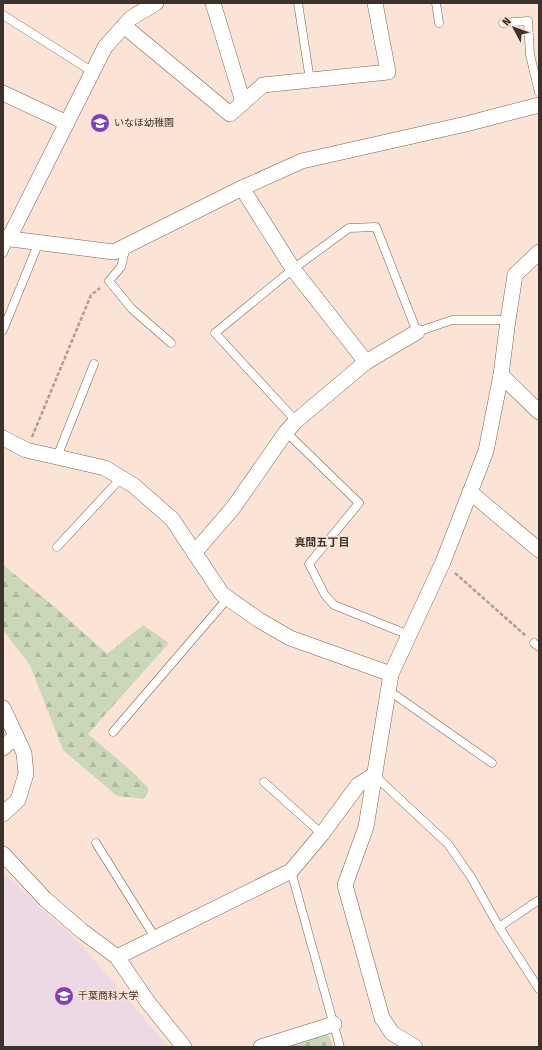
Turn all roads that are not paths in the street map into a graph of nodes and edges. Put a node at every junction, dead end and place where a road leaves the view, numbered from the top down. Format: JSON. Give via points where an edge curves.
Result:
{"nodes":[{"id":1,"x":156,"y":3,"type":"edge"},
{"id":2,"x":213,"y":3,"type":"edge"},
{"id":3,"x":298,"y":3,"type":"edge"},
{"id":4,"x":375,"y":3,"type":"edge"},
{"id":5,"x":436,"y":3,"type":"edge"},
{"id":6,"x":3,"y":15,"type":"edge"},
{"id":7,"x":439,"y":23,"type":"dead end"},
{"id":8,"x":503,"y":23,"type":"dead end"},
{"id":9,"x":124,"y":26,"type":"junction"},
{"id":10,"x":93,"y":72,"type":"junction"},
{"id":11,"x":310,"y":80,"type":"junction"},
{"id":12,"x":539,"y":92,"type":"edge"},
{"id":13,"x":3,"y":93,"type":"edge"},
{"id":14,"x":244,"y":102,"type":"junction"},
{"id":15,"x":539,"y":104,"type":"edge"},
{"id":16,"x":67,"y":122,"type":"junction"},
{"id":17,"x":242,"y":188,"type":"junction"},
{"id":18,"x":6,"y":238,"type":"edge"},
{"id":19,"x":39,"y":242,"type":"junction"},
{"id":20,"x":126,"y":246,"type":"junction"},
{"id":21,"x":539,"y":252,"type":"edge"},
{"id":22,"x":3,"y":253,"type":"edge"},
{"id":23,"x":293,"y":269,"type":"junction"},
{"id":24,"x":508,"y":320,"type":"junction"},
{"id":25,"x":3,"y":330,"type":"edge"},
{"id":26,"x":416,"y":332,"type":"junction"},
{"id":27,"x":171,"y":343,"type":"dead end"},
{"id":28,"x":366,"y":362,"type":"junction"},
{"id":29,"x":94,"y":364,"type":"dead end"},
{"id":30,"x":501,"y":375,"type":"junction"},
{"id":31,"x":539,"y":412,"type":"edge"},
{"id":32,"x":296,"y":421,"type":"junction"},
{"id":33,"x":286,"y":432,"type":"junction"},
{"id":34,"x":3,"y":438,"type":"edge"},
{"id":35,"x":57,"y":457,"type":"junction"},
{"id":36,"x":121,"y":478,"type":"junction"},
{"id":37,"x":470,"y":492,"type":"junction"},
{"id":38,"x":57,"y":547,"type":"dead end"},
{"id":39,"x":539,"y":550,"type":"edge"},
{"id":40,"x":194,"y":553,"type":"junction"},
{"id":41,"x":228,"y":598,"type":"junction"},
{"id":42,"x":409,"y":635,"type":"junction"},
{"id":43,"x":391,"y":674,"type":"junction"},
{"id":44,"x":388,"y":690,"type":"junction"},
{"id":45,"x":3,"y":708,"type":"edge"},
{"id":46,"x":113,"y":732,"type":"dead end"},
{"id":47,"x":16,"y":736,"type":"junction"},
{"id":48,"x":3,"y":748,"type":"edge"},
{"id":49,"x":492,"y":763,"type":"dead end"},
{"id":50,"x":374,"y":775,"type":"junction"},
{"id":51,"x":264,"y":782,"type":"dead end"},
{"id":52,"x":3,"y":814,"type":"edge"},
{"id":53,"x":322,"y":834,"type":"junction"},
{"id":54,"x":96,"y":843,"type":"dead end"},
{"id":55,"x":3,"y":854,"type":"edge"},
{"id":56,"x":291,"y":871,"type":"junction"},
{"id":57,"x":539,"y":900,"type":"edge"},
{"id":58,"x":499,"y":927,"type":"junction"},
{"id":59,"x":156,"y":939,"type":"junction"},
{"id":60,"x":117,"y":957,"type":"junction"},
{"id":61,"x":539,"y":990,"type":"edge"},
{"id":62,"x":334,"y":1024,"type":"junction"},
{"id":63,"x":184,"y":1047,"type":"edge"},
{"id":64,"x":261,"y":1047,"type":"edge"},
{"id":65,"x":340,"y":1047,"type":"edge"},
{"id":66,"x":415,"y":1047,"type":"edge"}],
"edges":[{"from":1,"to":9,"type":"street","via":[[131,18]]},
{"from":2,"to":14,"type":"street"},
{"from":3,"to":11,"type":"lane"},
{"from":4,"to":11,"type":"street","via":[[388,72]]},
{"from":5,"to":7,"type":"lane"},
{"from":6,"to":10,"type":"lane"},
{"from":8,"to":12,"type":"lane","via":[[528,21],[530,55]]},
{"from":9,"to":10,"type":"street","via":[[105,47]]},
{"from":9,"to":14,"type":"street","via":[[230,114]]},
{"from":10,"to":16,"type":"street"},
{"from":11,"to":14,"type":"street","via":[[263,85]]},
{"from":13,"to":16,"type":"street"},
{"from":15,"to":17,"type":"street","via":[[466,124],[302,161]]},
{"from":16,"to":18,"type":"street"},
{"from":17,"to":20,"type":"street"},
{"from":17,"to":23,"type":"street"},
{"from":18,"to":19,"type":"street"},
{"from":18,"to":22,"type":"lane"},
{"from":19,"to":20,"type":"street","via":[[114,252]]},
{"from":19,"to":25,"type":"lane"},
{"from":20,"to":27,"type":"lane","via":[[121,267],[109,281],[132,309]]},
{"from":21,"to":24,"type":"street","via":[[515,275]]},
{"from":23,"to":26,"type":"lane","via":[[349,228],[376,227]]},
{"from":23,"to":28,"type":"street"},
{"from":23,"to":32,"type":"lane","via":[[215,333]]},
{"from":24,"to":26,"type":"lane","via":[[452,320]]},
{"from":24,"to":30,"type":"street"},
{"from":26,"to":28,"type":"street"},
{"from":28,"to":32,"type":"street"},
{"from":29,"to":35,"type":"lane"},
{"from":30,"to":31,"type":"street"},
{"from":30,"to":37,"type":"street","via":[[486,451]]},
{"from":32,"to":33,"type":"street"},
{"from":33,"to":40,"type":"street","via":[[233,508]]},
{"from":33,"to":42,"type":"lane","via":[[359,503],[308,564],[325,595],[334,604]]},
{"from":34,"to":35,"type":"street","via":[[26,450]]},
{"from":35,"to":36,"type":"street","via":[[105,468]]},
{"from":36,"to":38,"type":"lane"},
{"from":36,"to":40,"type":"street","via":[[133,485],[172,519]]},
{"from":37,"to":39,"type":"street"},
{"from":37,"to":42,"type":"street","via":[[443,562]]},
{"from":40,"to":41,"type":"street","via":[[222,594]]},
{"from":41,"to":43,"type":"street","via":[[290,638]]},
{"from":41,"to":46,"type":"lane"},
{"from":42,"to":43,"type":"street"},
{"from":43,"to":44,"type":"street"},
{"from":44,"to":49,"type":"lane"},
{"from":44,"to":50,"type":"street"},
{"from":45,"to":47,"type":"street"},
{"from":47,"to":48,"type":"street"},
{"from":47,"to":52,"type":"street","via":[[24,753],[26,774],[18,800]]},
{"from":50,"to":53,"type":"street","via":[[358,785]]},
{"from":50,"to":58,"type":"lane","via":[[448,844]]},
{"from":50,"to":66,"type":"street","via":[[366,827],[345,885],[382,1018],[392,1033]]},
{"from":51,"to":53,"type":"lane"},
{"from":53,"to":56,"type":"street"},
{"from":54,"to":59,"type":"lane"},
{"from":55,"to":60,"type":"street","via":[[45,899]]},
{"from":56,"to":59,"type":"street"},
{"from":56,"to":62,"type":"lane"},
{"from":57,"to":58,"type":"lane"},
{"from":58,"to":61,"type":"lane"},
{"from":59,"to":60,"type":"street"},
{"from":60,"to":63,"type":"street","via":[[147,1001]]},
{"from":62,"to":64,"type":"street"},
{"from":62,"to":65,"type":"lane"}]}
